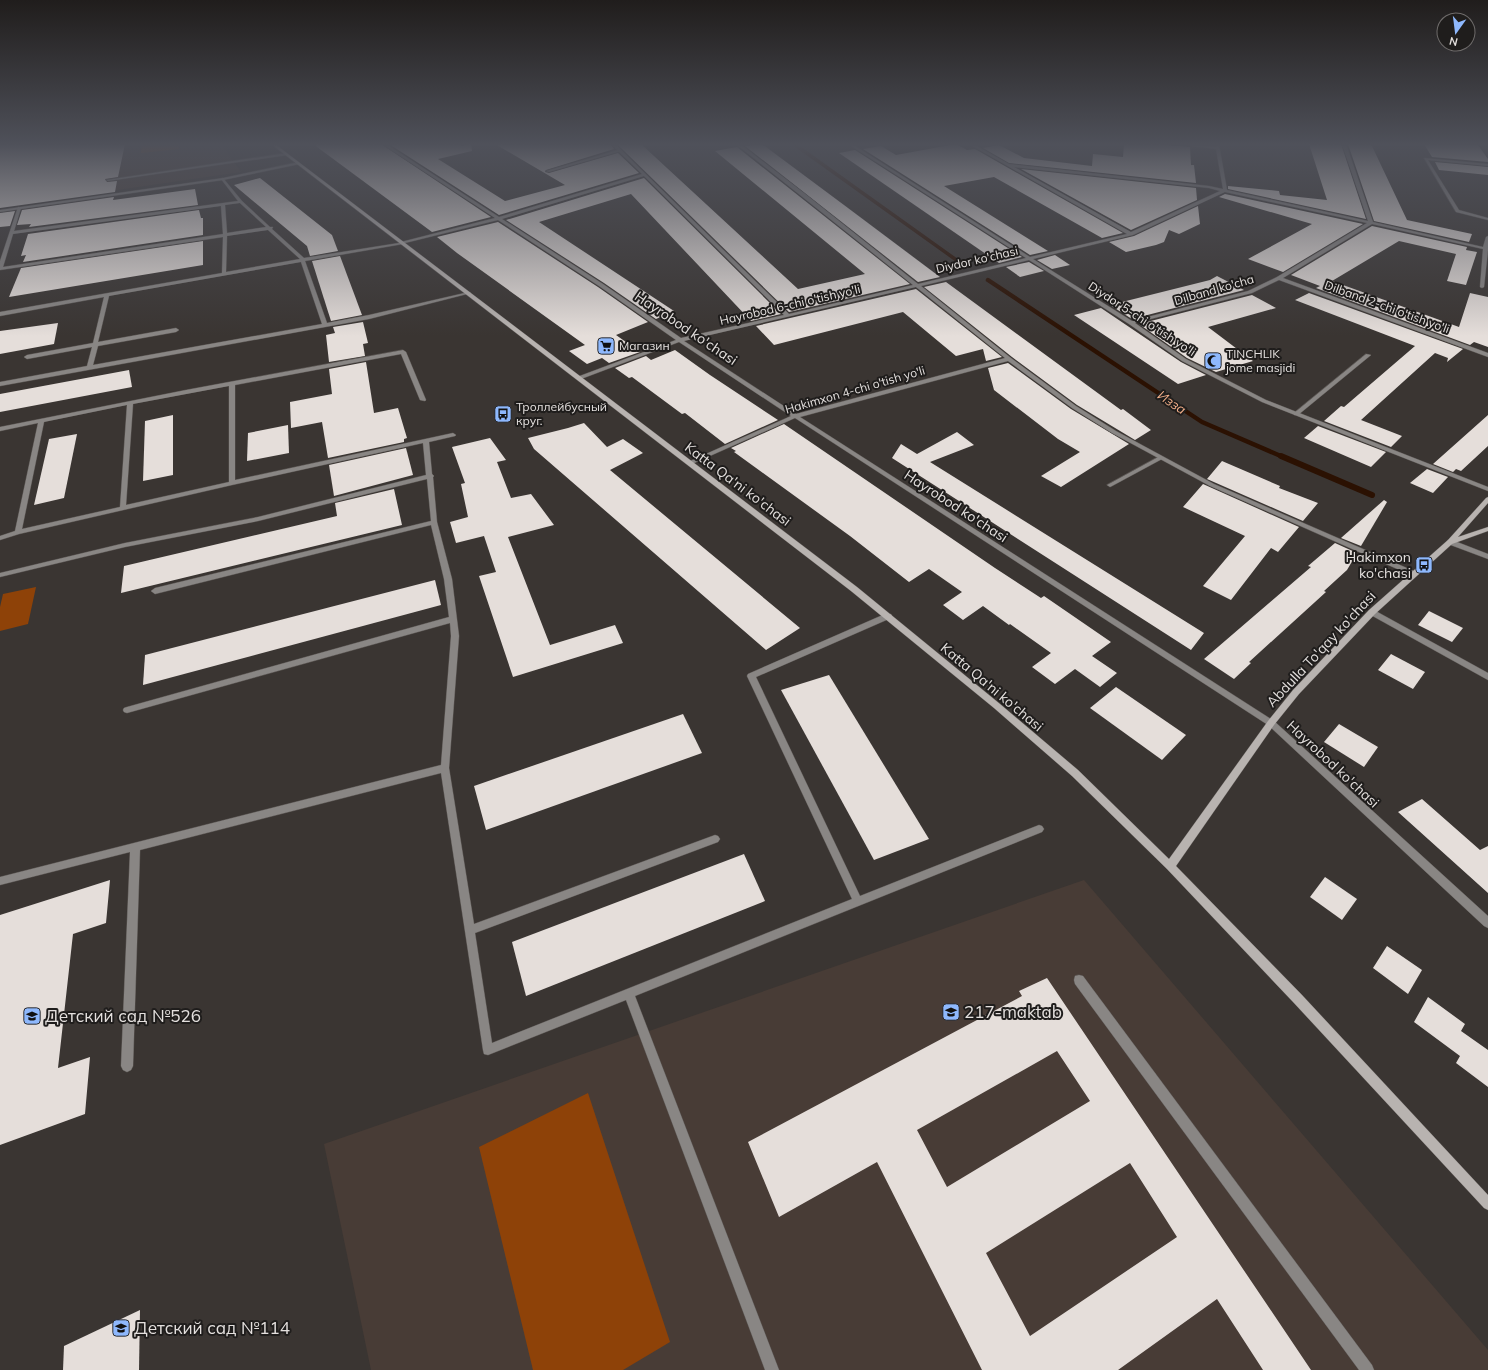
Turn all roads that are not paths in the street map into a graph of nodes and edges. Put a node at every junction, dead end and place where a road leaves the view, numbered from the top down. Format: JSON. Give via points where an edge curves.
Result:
{"nodes":[{"id":1,"x":19,"y":208,"type":"joint"},
{"id":2,"x":194,"y":208,"type":"edge"},
{"id":3,"x":223,"y":208,"type":"edge"},
{"id":4,"x":248,"y":208,"type":"edge"},
{"id":5,"x":357,"y":208,"type":"edge"},
{"id":6,"x":484,"y":208,"type":"edge"},
{"id":7,"x":534,"y":208,"type":"edge"},
{"id":8,"x":678,"y":208,"type":"edge"},
{"id":9,"x":820,"y":208,"type":"edge"},
{"id":10,"x":950,"y":208,"type":"edge"},
{"id":11,"x":1085,"y":208,"type":"edge"},
{"id":12,"x":1187,"y":208,"type":"edge"},
{"id":13,"x":1305,"y":208,"type":"edge"},
{"id":14,"x":1366,"y":208,"type":"edge"},
{"id":15,"x":1455,"y":208,"type":"edge"},
{"id":16,"x":0,"y":211,"type":"edge"},
{"id":17,"x":500,"y":218,"type":"junction"},
{"id":18,"x":1488,"y":218,"type":"edge"},
{"id":19,"x":1371,"y":223,"type":"junction"},
{"id":20,"x":271,"y":228,"type":"junction"},
{"id":21,"x":12,"y":233,"type":"junction"},
{"id":22,"x":1131,"y":234,"type":"junction"},
{"id":23,"x":225,"y":236,"type":"junction"},
{"id":24,"x":1488,"y":237,"type":"edge"},
{"id":25,"x":403,"y":243,"type":"junction"},
{"id":26,"x":1486,"y":249,"type":"edge"},
{"id":27,"x":1028,"y":258,"type":"junction"},
{"id":28,"x":302,"y":259,"type":"junction"},
{"id":29,"x":0,"y":269,"type":"edge"},
{"id":30,"x":224,"y":275,"type":"junction"},
{"id":31,"x":1279,"y":278,"type":"junction"},
{"id":32,"x":915,"y":285,"type":"junction"},
{"id":33,"x":1482,"y":287,"type":"dead end"},
{"id":34,"x":469,"y":293,"type":"junction"},
{"id":35,"x":107,"y":296,"type":"junction"},
{"id":36,"x":0,"y":314,"type":"edge"},
{"id":37,"x":788,"y":316,"type":"junction"},
{"id":38,"x":1131,"y":323,"type":"junction"},
{"id":39,"x":325,"y":324,"type":"junction"},
{"id":40,"x":176,"y":330,"type":"dead end"},
{"id":41,"x":680,"y":340,"type":"junction"},
{"id":42,"x":97,"y":344,"type":"junction"},
{"id":43,"x":1368,"y":355,"type":"dead end"},
{"id":44,"x":1488,"y":355,"type":"edge"},
{"id":45,"x":28,"y":357,"type":"dead end"},
{"id":46,"x":1009,"y":359,"type":"junction"},
{"id":47,"x":90,"y":367,"type":"junction"},
{"id":48,"x":579,"y":378,"type":"junction"},
{"id":49,"x":0,"y":384,"type":"edge"},
{"id":50,"x":232,"y":384,"type":"junction"},
{"id":51,"x":424,"y":400,"type":"dead end"},
{"id":52,"x":130,"y":404,"type":"junction"},
{"id":53,"x":1296,"y":414,"type":"junction"},
{"id":54,"x":795,"y":416,"type":"junction"},
{"id":55,"x":41,"y":421,"type":"junction"},
{"id":56,"x":0,"y":429,"type":"edge"},
{"id":57,"x":453,"y":435,"type":"dead end"},
{"id":58,"x":426,"y":441,"type":"junction"},
{"id":59,"x":1160,"y":458,"type":"junction"},
{"id":60,"x":690,"y":463,"type":"junction"},
{"id":61,"x":431,"y":476,"type":"junction"},
{"id":62,"x":232,"y":483,"type":"junction"},
{"id":63,"x":1110,"y":485,"type":"dead end"},
{"id":64,"x":1488,"y":489,"type":"edge"},
{"id":65,"x":1488,"y":498,"type":"edge"},
{"id":66,"x":122,"y":508,"type":"junction"},
{"id":67,"x":434,"y":522,"type":"junction"},
{"id":68,"x":1488,"y":529,"type":"edge"},
{"id":69,"x":18,"y":532,"type":"junction"},
{"id":70,"x":0,"y":538,"type":"edge"},
{"id":71,"x":1450,"y":542,"type":"junction"},
{"id":72,"x":1488,"y":557,"type":"edge"},
{"id":73,"x":1412,"y":574,"type":"junction"},
{"id":74,"x":0,"y":575,"type":"edge"},
{"id":75,"x":155,"y":591,"type":"dead end"},
{"id":76,"x":1372,"y":612,"type":"junction"},
{"id":77,"x":888,"y":616,"type":"junction"},
{"id":78,"x":453,"y":619,"type":"junction"},
{"id":79,"x":1488,"y":677,"type":"edge"},
{"id":80,"x":127,"y":710,"type":"dead end"},
{"id":81,"x":1271,"y":723,"type":"junction"},
{"id":82,"x":445,"y":768,"type":"junction"},
{"id":83,"x":1039,"y":829,"type":"dead end"},
{"id":84,"x":715,"y":839,"type":"dead end"},
{"id":85,"x":135,"y":847,"type":"junction"},
{"id":86,"x":1170,"y":866,"type":"junction"},
{"id":87,"x":0,"y":881,"type":"edge"},
{"id":88,"x":858,"y":902,"type":"junction"},
{"id":89,"x":1488,"y":923,"type":"edge"},
{"id":90,"x":470,"y":930,"type":"junction"},
{"id":91,"x":1080,"y":980,"type":"dead end"},
{"id":92,"x":629,"y":994,"type":"junction"},
{"id":93,"x":127,"y":1066,"type":"dead end"},
{"id":94,"x":1488,"y":1204,"type":"edge"},
{"id":95,"x":772,"y":1370,"type":"edge"},
{"id":96,"x":1367,"y":1370,"type":"edge"}],
"edges":[{"from":1,"to":16,"type":"street"},
{"from":1,"to":21,"type":"street"},
{"from":2,"to":21,"type":"street"},
{"from":3,"to":23,"type":"street"},
{"from":4,"to":20,"type":"street"},
{"from":5,"to":25,"type":"main road","name":"Katta Qa'ni ko'chasi"},
{"from":6,"to":17,"type":"street","name":"Hayrobod ko'chasi"},
{"from":7,"to":17,"type":"street"},
{"from":8,"to":37,"type":"street"},
{"from":9,"to":32,"type":"street"},
{"from":10,"to":27,"type":"street","name":"Diydor 5-chi o'tish yo'li"},
{"from":11,"to":22,"type":"street"},
{"from":12,"to":22,"type":"street","name":"Diydor ko'chasi"},
{"from":13,"to":19,"type":"street"},
{"from":14,"to":19,"type":"street"},
{"from":15,"to":18,"type":"street","via":[[1457,211]]},
{"from":17,"to":25,"type":"street"},
{"from":17,"to":41,"type":"street","name":"Hayrobod ko'chasi"},
{"from":19,"to":26,"type":"street"},
{"from":19,"to":31,"type":"street","name":"Dilband ko'cha"},
{"from":20,"to":23,"type":"street"},
{"from":20,"to":28,"type":"street"},
{"from":21,"to":29,"type":"street"},
{"from":22,"to":27,"type":"street","name":"Diydor ko'chasi"},
{"from":23,"to":29,"type":"street"},
{"from":23,"to":30,"type":"street"},
{"from":24,"to":26,"type":"street"},
{"from":25,"to":28,"type":"street"},
{"from":25,"to":34,"type":"main road","name":"Katta Qa'ni ko'chasi"},
{"from":26,"to":33,"type":"street"},
{"from":27,"to":32,"type":"street","name":"Diydor ko'chasi"},
{"from":27,"to":38,"type":"street","name":"Diydor 5-chi o'tish yo'li"},
{"from":28,"to":30,"type":"street"},
{"from":28,"to":39,"type":"street"},
{"from":30,"to":35,"type":"street"},
{"from":31,"to":38,"type":"street","name":"Dilband ko'cha","via":[[1250,292]]},
{"from":31,"to":44,"type":"street","name":"Dilband 2-chi o'tish yo'li"},
{"from":32,"to":37,"type":"street","name":"Hayrobod 6-chi o'tish yo'li"},
{"from":32,"to":46,"type":"street"},
{"from":34,"to":39,"type":"street","via":[[369,317]]},
{"from":34,"to":48,"type":"main road","name":"Katta Qa'ni ko'chasi"},
{"from":35,"to":36,"type":"street"},
{"from":35,"to":42,"type":"street"},
{"from":37,"to":41,"type":"street","name":"Hayrobod 6-chi o'tish yo'li"},
{"from":38,"to":53,"type":"street","name":"Diydor 5-chi o'tish yo'li","via":[[1184,360],[1264,401]]},
{"from":39,"to":47,"type":"street"},
{"from":40,"to":42,"type":"street"},
{"from":41,"to":48,"type":"street","name":"Hayrobod 6-chi o'tish yo'li"},
{"from":41,"to":54,"type":"street","name":"Hayrobod ko'chasi"},
{"from":42,"to":45,"type":"street"},
{"from":42,"to":47,"type":"street"},
{"from":43,"to":53,"type":"street"},
{"from":46,"to":54,"type":"street","name":"Hakimxon 4-chi o'tish yo'li"},
{"from":46,"to":59,"type":"street","via":[[1074,407]]},
{"from":47,"to":49,"type":"street"},
{"from":48,"to":60,"type":"main road","name":"Katta Qa'ni ko'chasi"},
{"from":50,"to":51,"type":"street","via":[[403,352]]},
{"from":50,"to":52,"type":"street"},
{"from":50,"to":62,"type":"street"},
{"from":52,"to":55,"type":"street"},
{"from":52,"to":66,"type":"street"},
{"from":53,"to":64,"type":"street","name":"Diydor 5-chi o'tish yo'li"},
{"from":54,"to":60,"type":"street","name":"Hakimxon 4-chi o'tish yo'li"},
{"from":54,"to":81,"type":"street","name":"Hayrobod ko'chasi"},
{"from":55,"to":56,"type":"street"},
{"from":55,"to":69,"type":"street"},
{"from":57,"to":58,"type":"street"},
{"from":58,"to":61,"type":"street"},
{"from":58,"to":62,"type":"street"},
{"from":59,"to":63,"type":"street"},
{"from":59,"to":73,"type":"street","via":[[1212,485]]},
{"from":60,"to":77,"type":"main road","name":"Katta Qa'ni ko'chasi"},
{"from":61,"to":67,"type":"street"},
{"from":61,"to":74,"type":"street","via":[[258,519],[125,545]]},
{"from":62,"to":66,"type":"street"},
{"from":65,"to":71,"type":"main road","name":"Abdulla To'qay ko'chasi"},
{"from":66,"to":69,"type":"street"},
{"from":67,"to":75,"type":"street"},
{"from":67,"to":78,"type":"street","via":[[448,579]]},
{"from":68,"to":71,"type":"main road","name":"Abdulla To'qay ko'chasi"},
{"from":69,"to":70,"type":"street"},
{"from":71,"to":72,"type":"street"},
{"from":71,"to":73,"type":"main road","name":"Abdulla To'qay ko'chasi"},
{"from":73,"to":76,"type":"main road","name":"Abdulla To'qay ko'chasi"},
{"from":76,"to":79,"type":"street"},
{"from":76,"to":81,"type":"main road","name":"Abdulla To'qay ko'chasi","via":[[1317,669]]},
{"from":77,"to":86,"type":"main road","name":"Katta Qa'ni ko'chasi","via":[[1075,773]]},
{"from":77,"to":88,"type":"street","via":[[751,676]]},
{"from":78,"to":80,"type":"street"},
{"from":78,"to":82,"type":"street","via":[[455,636]]},
{"from":81,"to":86,"type":"main road","name":"Abdulla To'qay ko'chasi"},
{"from":81,"to":89,"type":"street","name":"Hayrobod ko'chasi"},
{"from":82,"to":85,"type":"street"},
{"from":82,"to":90,"type":"street"},
{"from":83,"to":88,"type":"street"},
{"from":84,"to":90,"type":"street"},
{"from":85,"to":87,"type":"street"},
{"from":85,"to":93,"type":"street"},
{"from":86,"to":94,"type":"main road","name":"Katta Qa'ni ko'chasi","via":[[1298,999]]},
{"from":88,"to":92,"type":"street"},
{"from":90,"to":92,"type":"street","via":[[488,1050]]},
{"from":91,"to":96,"type":"street"},
{"from":92,"to":95,"type":"street"}]}
